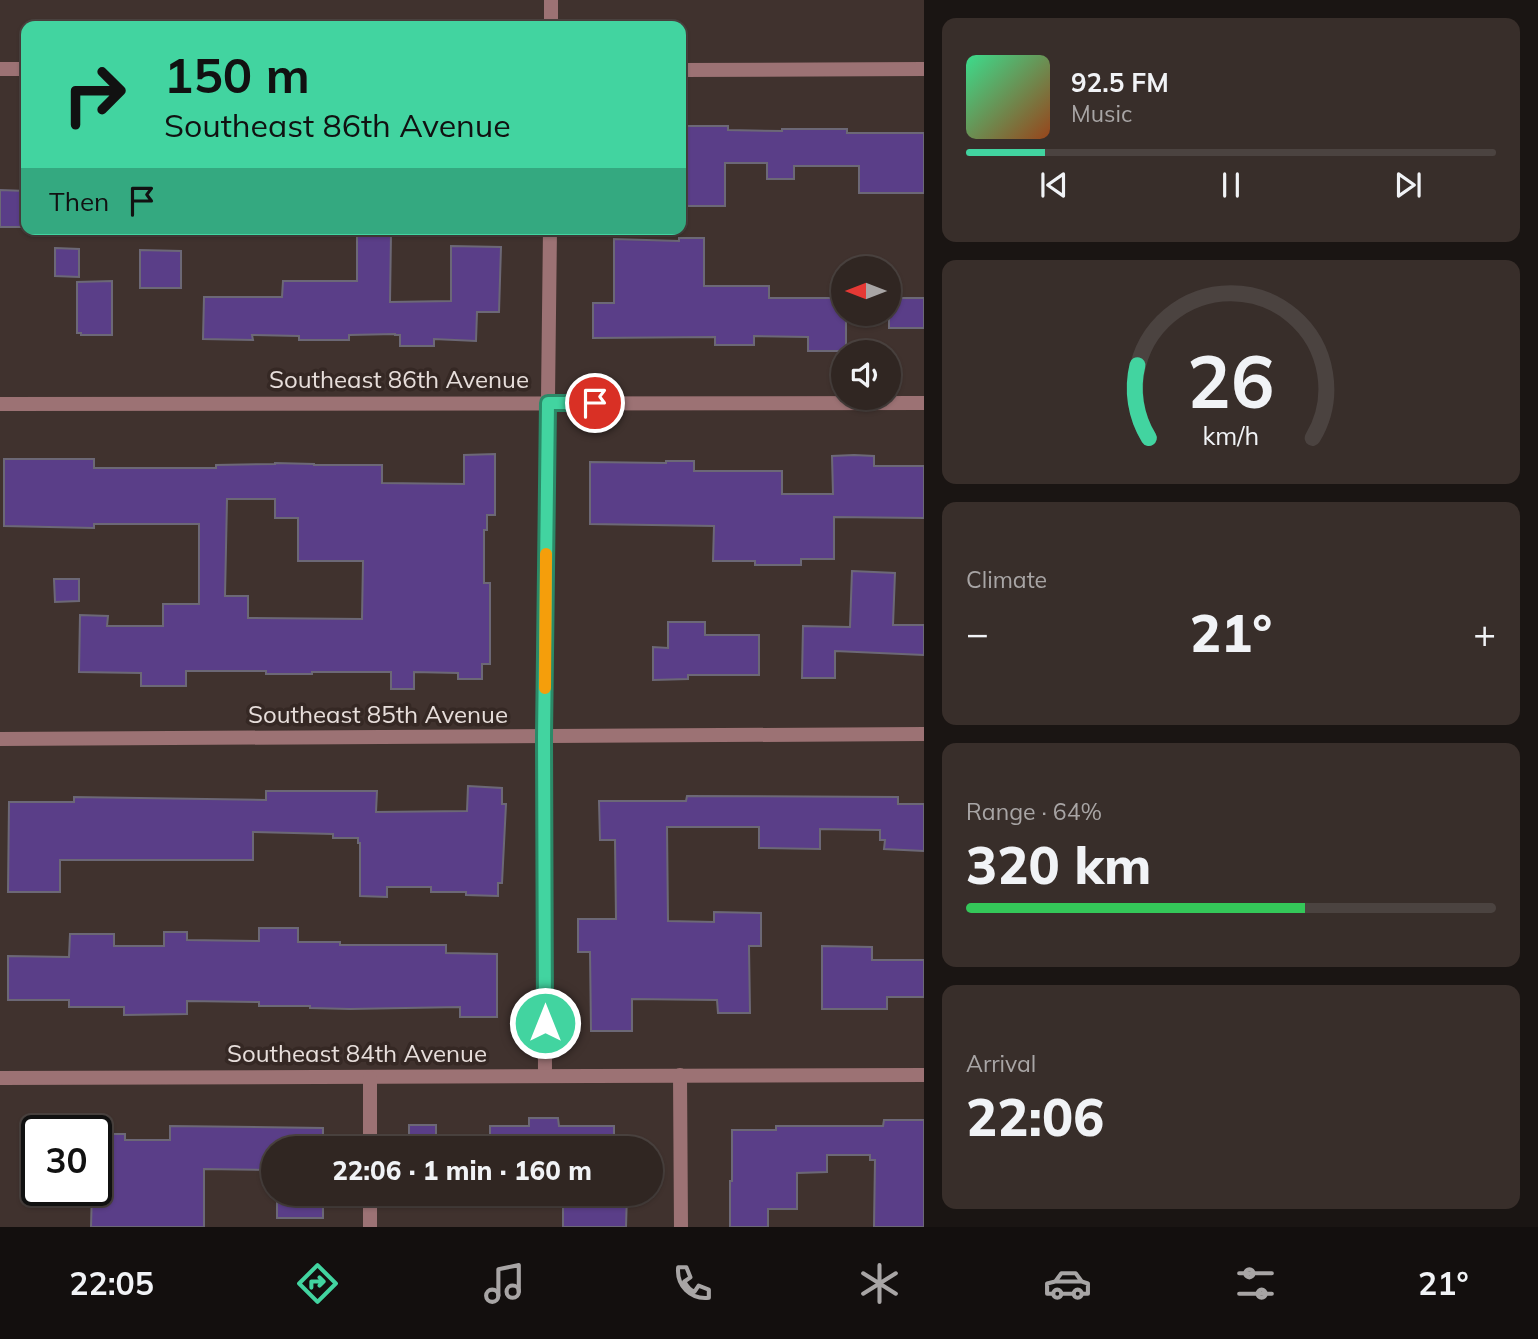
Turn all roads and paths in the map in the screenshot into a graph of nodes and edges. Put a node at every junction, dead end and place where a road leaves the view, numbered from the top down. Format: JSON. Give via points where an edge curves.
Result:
{"nodes":[{"id":1,"x":551,"y":0,"type":"edge"},
{"id":2,"x":551,"y":21,"type":"edge"},
{"id":3,"x":0,"y":69,"type":"edge"},
{"id":4,"x":21,"y":69,"type":"edge"},
{"id":5,"x":924,"y":69,"type":"edge"},
{"id":6,"x":686,"y":70,"type":"edge"},
{"id":7,"x":550,"y":235,"type":"edge"},
{"id":8,"x":548,"y":403,"type":"junction"},
{"id":9,"x":924,"y":403,"type":"edge"},
{"id":10,"x":0,"y":404,"type":"edge"},
{"id":11,"x":924,"y":734,"type":"edge"},
{"id":12,"x":544,"y":737,"type":"junction"},
{"id":13,"x":0,"y":739,"type":"edge"},
{"id":14,"x":545,"y":1075,"type":"junction"},
{"id":15,"x":680,"y":1075,"type":"junction"},
{"id":16,"x":924,"y":1075,"type":"edge"},
{"id":17,"x":0,"y":1078,"type":"edge"},
{"id":18,"x":370,"y":1078,"type":"junction"},
{"id":19,"x":370,"y":1136,"type":"edge"},
{"id":20,"x":370,"y":1206,"type":"edge"},
{"id":21,"x":370,"y":1227,"type":"edge"},
{"id":22,"x":681,"y":1227,"type":"edge"}],
"edges":[{"from":1,"to":2,"type":"street"},
{"from":3,"to":4,"type":"street"},
{"from":5,"to":6,"type":"street"},
{"from":7,"to":8,"type":"street"},
{"from":8,"to":9,"type":"street","name":"Southeast 86th Avenue"},
{"from":8,"to":10,"type":"street","name":"Southeast 86th Avenue"},
{"from":8,"to":12,"type":"street"},
{"from":11,"to":12,"type":"street","name":"Southeast 85th Avenue"},
{"from":12,"to":13,"type":"street","name":"Southeast 85th Avenue"},
{"from":12,"to":14,"type":"street"},
{"from":14,"to":15,"type":"street","name":"Southeast 84th Avenue"},
{"from":14,"to":18,"type":"street","name":"Southeast 84th Avenue"},
{"from":15,"to":16,"type":"street","name":"Southeast 84th Avenue"},
{"from":15,"to":22,"type":"street"},
{"from":17,"to":18,"type":"street","name":"Southeast 84th Avenue"},
{"from":18,"to":19,"type":"street"},
{"from":20,"to":21,"type":"street"}]}
